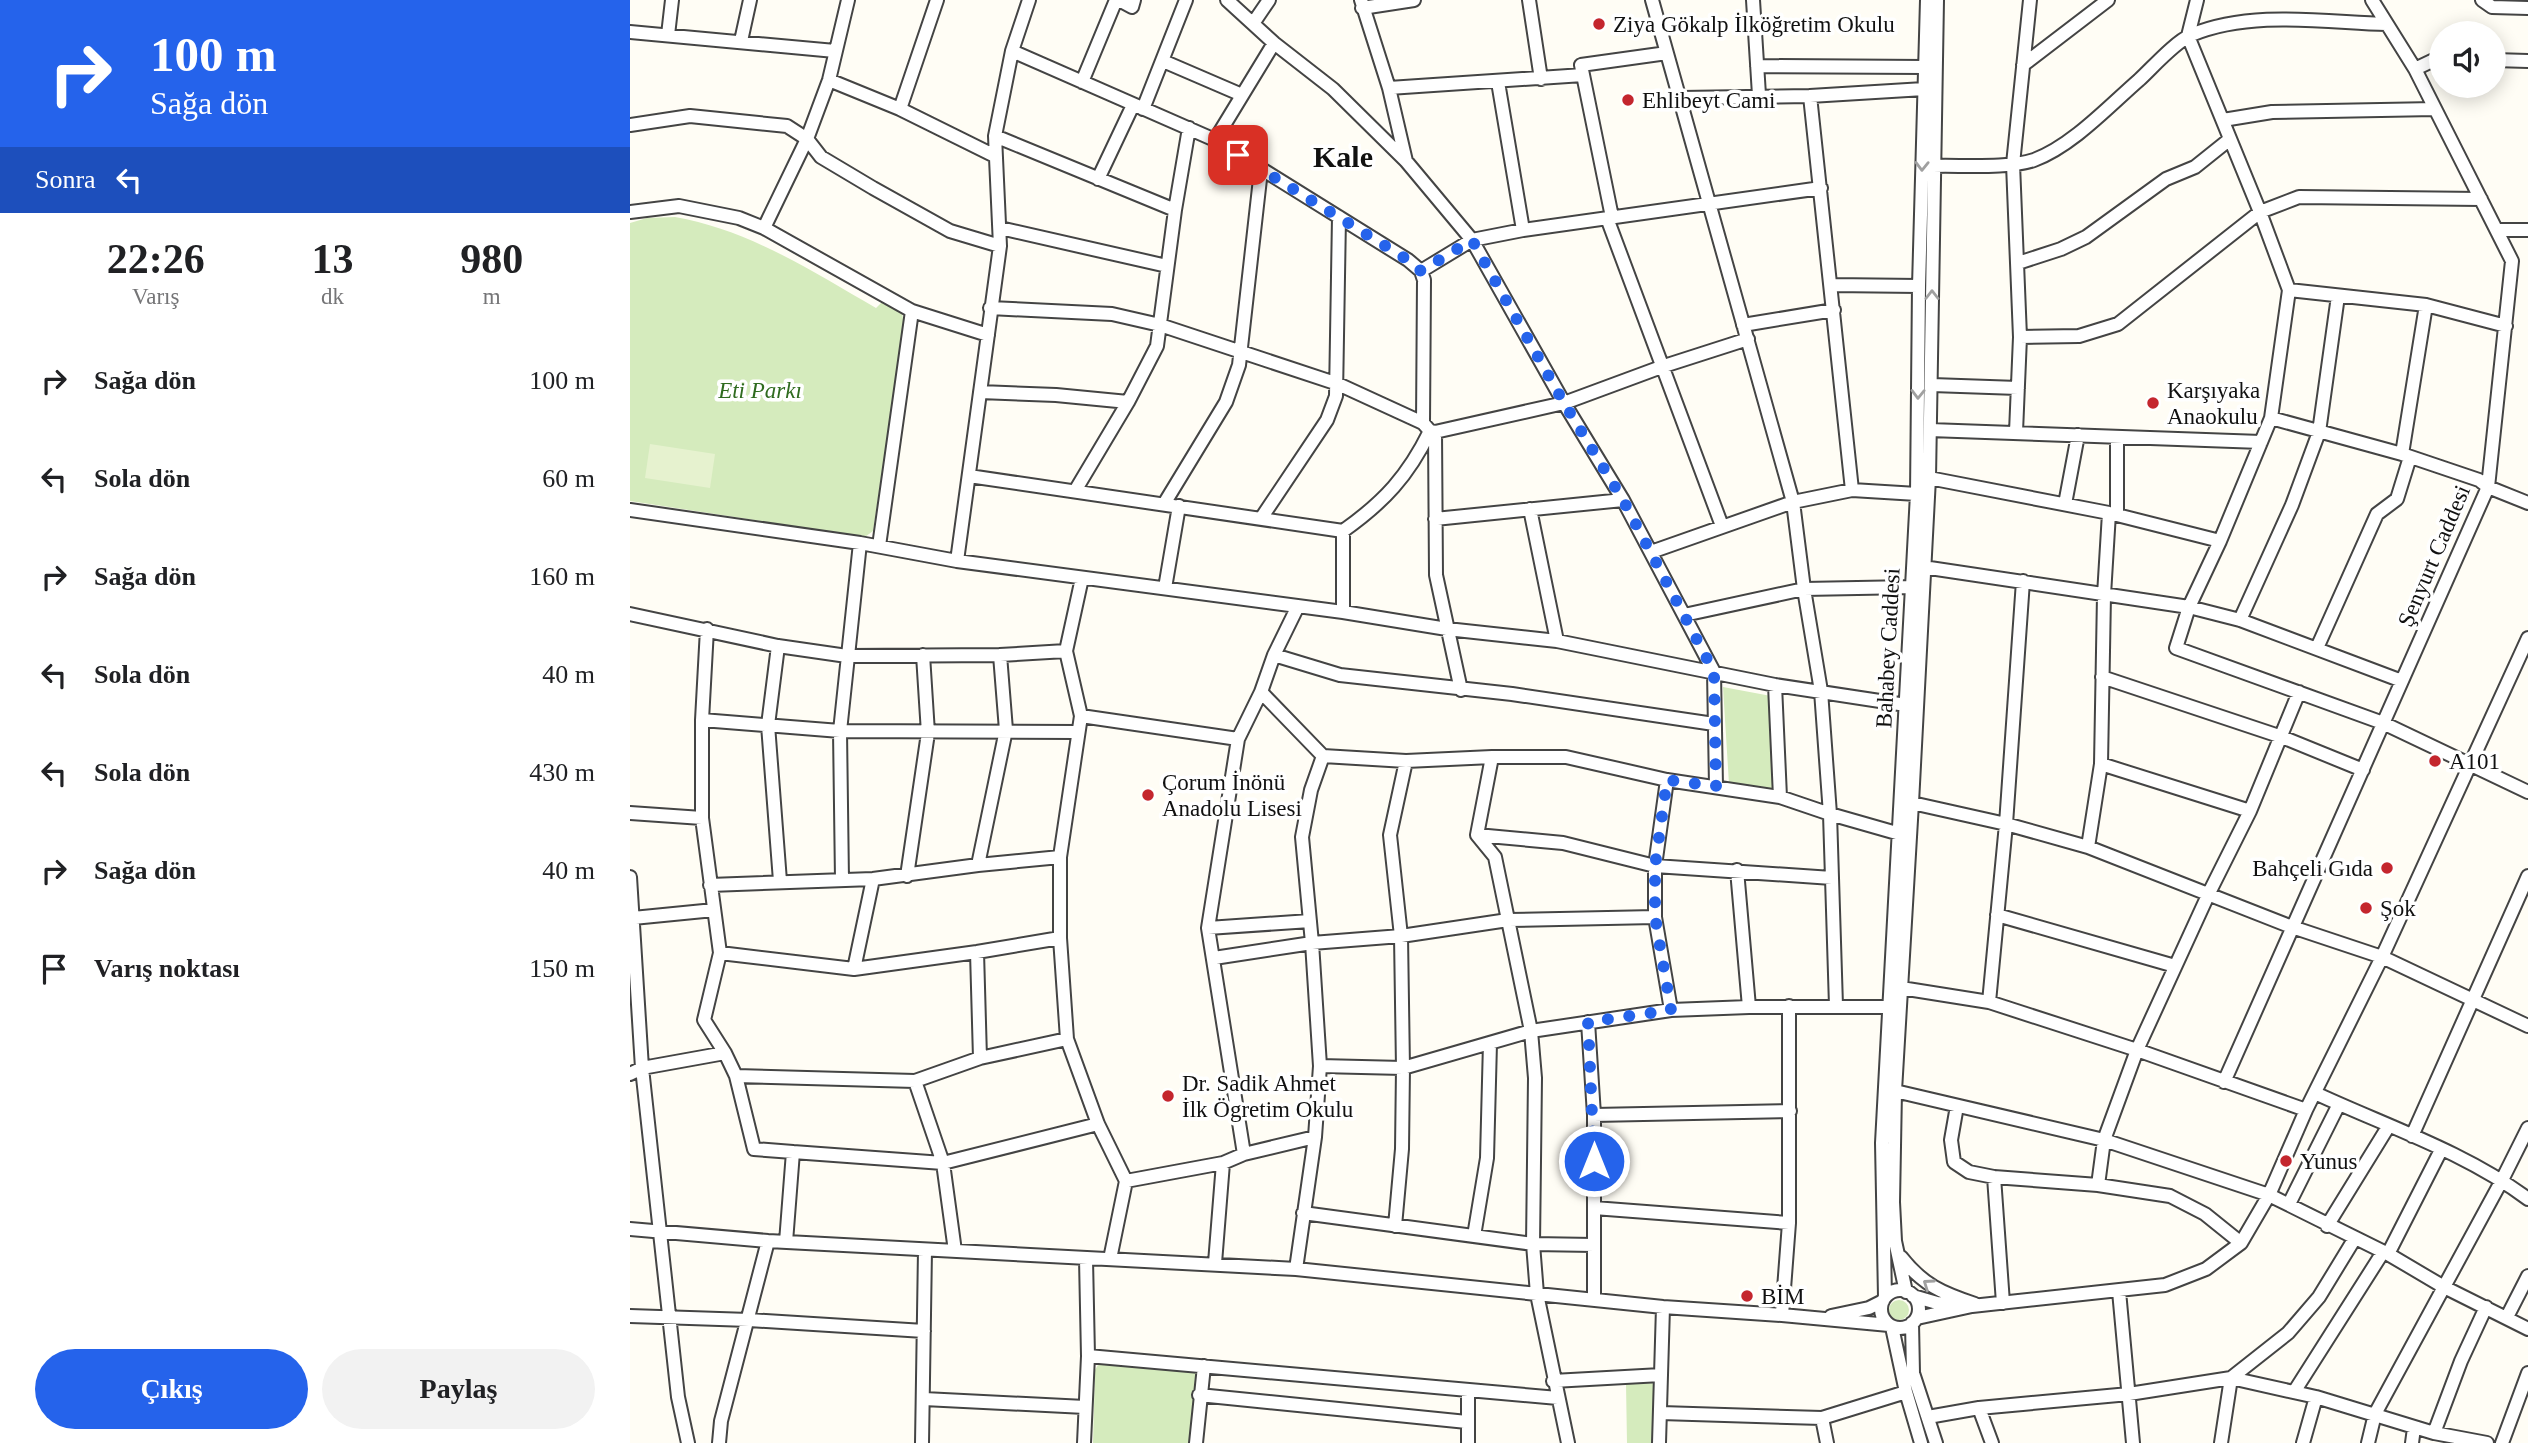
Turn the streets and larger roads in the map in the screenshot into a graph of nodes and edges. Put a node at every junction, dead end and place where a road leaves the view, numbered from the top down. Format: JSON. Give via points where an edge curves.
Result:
{"nodes":[{"id":1,"x":672,"y":0,"type":"edge"},
{"id":2,"x":750,"y":0,"type":"edge"},
{"id":3,"x":848,"y":0,"type":"edge"},
{"id":4,"x":937,"y":0,"type":"edge"},
{"id":5,"x":1029,"y":0,"type":"edge"},
{"id":6,"x":1118,"y":0,"type":"edge"},
{"id":7,"x":1135,"y":0,"type":"edge"},
{"id":8,"x":1186,"y":0,"type":"edge"},
{"id":9,"x":1227,"y":0,"type":"edge"},
{"id":10,"x":1269,"y":0,"type":"edge"},
{"id":11,"x":1414,"y":0,"type":"edge"},
{"id":12,"x":1530,"y":0,"type":"edge"},
{"id":13,"x":1652,"y":0,"type":"edge"},
{"id":14,"x":1753,"y":0,"type":"edge"},
{"id":15,"x":1927,"y":0,"type":"edge"},
{"id":16,"x":1937,"y":0,"type":"edge"},
{"id":17,"x":2030,"y":0,"type":"edge"},
{"id":18,"x":2108,"y":0,"type":"edge"},
{"id":19,"x":2197,"y":0,"type":"edge"},
{"id":20,"x":2372,"y":0,"type":"edge"},
{"id":21,"x":2482,"y":0,"type":"edge"},
{"id":22,"x":1361,"y":4,"type":"edge"},
{"id":23,"x":2528,"y":8,"type":"edge"},
{"id":24,"x":1254,"y":22,"type":"junction"},
{"id":25,"x":2386,"y":24,"type":"junction"},
{"id":26,"x":630,"y":32,"type":"edge"},
{"id":27,"x":668,"y":35,"type":"junction"},
{"id":28,"x":2188,"y":36,"type":"junction"},
{"id":29,"x":741,"y":41,"type":"junction"},
{"id":30,"x":1274,"y":43,"type":"junction"},
{"id":31,"x":835,"y":51,"type":"junction"},
{"id":32,"x":1012,"y":51,"type":"junction"},
{"id":33,"x":1667,"y":53,"type":"junction"},
{"id":34,"x":2506,"y":60,"type":"edge"},
{"id":35,"x":1163,"y":61,"type":"junction"},
{"id":36,"x":2528,"y":61,"type":"edge"},
{"id":37,"x":2429,"y":62,"type":"edge"},
{"id":38,"x":2023,"y":65,"type":"junction"},
{"id":39,"x":1757,"y":66,"type":"junction"},
{"id":40,"x":1925,"y":67,"type":"junction"},
{"id":41,"x":2415,"y":69,"type":"junction"},
{"id":42,"x":1583,"y":75,"type":"junction"},
{"id":43,"x":1541,"y":79,"type":"junction"},
{"id":44,"x":829,"y":80,"type":"junction"},
{"id":45,"x":1082,"y":82,"type":"junction"},
{"id":46,"x":1497,"y":82,"type":"junction"},
{"id":47,"x":1389,"y":89,"type":"junction"},
{"id":48,"x":1924,"y":89,"type":"junction"},
{"id":49,"x":1242,"y":95,"type":"junction"},
{"id":50,"x":1759,"y":95,"type":"junction"},
{"id":51,"x":1810,"y":96,"type":"junction"},
{"id":52,"x":1681,"y":98,"type":"junction"},
{"id":53,"x":1138,"y":107,"type":"junction"},
{"id":54,"x":900,"y":109,"type":"junction"},
{"id":55,"x":2435,"y":109,"type":"junction"},
{"id":56,"x":2223,"y":120,"type":"junction"},
{"id":57,"x":630,"y":125,"type":"edge"},
{"id":58,"x":1189,"y":128,"type":"junction"},
{"id":59,"x":995,"y":136,"type":"junction"},
{"id":60,"x":807,"y":139,"type":"junction"},
{"id":61,"x":2230,"y":139,"type":"junction"},
{"id":62,"x":1215,"y":140,"type":"junction"},
{"id":63,"x":995,"y":156,"type":"junction"},
{"id":64,"x":1406,"y":161,"type":"junction"},
{"id":65,"x":2013,"y":164,"type":"junction"},
{"id":66,"x":1933,"y":166,"type":"junction"},
{"id":67,"x":1261,"y":170,"type":"junction"},
{"id":68,"x":1098,"y":179,"type":"junction"},
{"id":69,"x":1821,"y":188,"type":"junction"},
{"id":70,"x":2481,"y":198,"type":"junction"},
{"id":71,"x":1708,"y":206,"type":"junction"},
{"id":72,"x":1175,"y":210,"type":"junction"},
{"id":73,"x":630,"y":212,"type":"edge"},
{"id":74,"x":2260,"y":212,"type":"junction"},
{"id":75,"x":1339,"y":217,"type":"junction"},
{"id":76,"x":1609,"y":218,"type":"junction"},
{"id":77,"x":765,"y":228,"type":"junction"},
{"id":78,"x":1000,"y":228,"type":"junction"},
{"id":79,"x":1523,"y":230,"type":"junction"},
{"id":80,"x":2498,"y":230,"type":"junction"},
{"id":81,"x":2528,"y":230,"type":"edge"},
{"id":82,"x":1472,"y":240,"type":"junction"},
{"id":83,"x":1000,"y":246,"type":"junction"},
{"id":84,"x":2018,"y":263,"type":"junction"},
{"id":85,"x":1167,"y":266,"type":"junction"},
{"id":86,"x":1421,"y":271,"type":"junction"},
{"id":87,"x":1831,"y":285,"type":"junction"},
{"id":88,"x":1919,"y":286,"type":"junction"},
{"id":89,"x":2289,"y":290,"type":"junction"},
{"id":90,"x":2338,"y":296,"type":"junction"},
{"id":91,"x":2426,"y":305,"type":"junction"},
{"id":92,"x":990,"y":308,"type":"junction"},
{"id":93,"x":1834,"y":310,"type":"junction"},
{"id":94,"x":912,"y":311,"type":"junction"},
{"id":95,"x":1160,"y":325,"type":"junction"},
{"id":96,"x":1743,"y":325,"type":"junction"},
{"id":97,"x":2506,"y":326,"type":"junction"},
{"id":98,"x":988,"y":335,"type":"junction"},
{"id":99,"x":2020,"y":337,"type":"junction"},
{"id":100,"x":1748,"y":339,"type":"junction"},
{"id":101,"x":1241,"y":352,"type":"junction"},
{"id":102,"x":1664,"y":366,"type":"junction"},
{"id":103,"x":1338,"y":384,"type":"junction"},
{"id":104,"x":1931,"y":385,"type":"junction"},
{"id":105,"x":2018,"y":388,"type":"junction"},
{"id":106,"x":980,"y":392,"type":"junction"},
{"id":107,"x":1128,"y":402,"type":"junction"},
{"id":108,"x":1564,"y":403,"type":"junction"},
{"id":109,"x":2271,"y":418,"type":"junction"},
{"id":110,"x":1429,"y":429,"type":"junction"},
{"id":111,"x":1930,"y":430,"type":"junction"},
{"id":112,"x":2016,"y":432,"type":"junction"},
{"id":113,"x":2319,"y":432,"type":"junction"},
{"id":114,"x":2078,"y":435,"type":"junction"},
{"id":115,"x":2117,"y":437,"type":"junction"},
{"id":116,"x":2261,"y":442,"type":"junction"},
{"id":117,"x":2406,"y":456,"type":"junction"},
{"id":118,"x":969,"y":476,"type":"junction"},
{"id":119,"x":1929,"y":478,"type":"junction"},
{"id":120,"x":2488,"y":487,"type":"junction"},
{"id":121,"x":1852,"y":490,"type":"junction"},
{"id":122,"x":1074,"y":491,"type":"junction"},
{"id":123,"x":1917,"y":494,"type":"junction"},
{"id":124,"x":1623,"y":500,"type":"junction"},
{"id":125,"x":1793,"y":502,"type":"junction"},
{"id":126,"x":2528,"y":503,"type":"edge"},
{"id":127,"x":1164,"y":504,"type":"junction"},
{"id":128,"x":2064,"y":504,"type":"junction"},
{"id":129,"x":1179,"y":506,"type":"junction"},
{"id":130,"x":1530,"y":509,"type":"junction"},
{"id":131,"x":630,"y":510,"type":"edge"},
{"id":132,"x":2113,"y":514,"type":"junction"},
{"id":133,"x":1262,"y":517,"type":"junction"},
{"id":134,"x":1435,"y":519,"type":"junction"},
{"id":135,"x":1722,"y":526,"type":"junction"},
{"id":136,"x":1343,"y":531,"type":"junction"},
{"id":137,"x":2220,"y":541,"type":"junction"},
{"id":138,"x":860,"y":543,"type":"junction"},
{"id":139,"x":879,"y":546,"type":"junction"},
{"id":140,"x":1651,"y":552,"type":"junction"},
{"id":141,"x":957,"y":561,"type":"junction"},
{"id":142,"x":1923,"y":568,"type":"junction"},
{"id":143,"x":1082,"y":578,"type":"junction"},
{"id":144,"x":2023,"y":581,"type":"junction"},
{"id":145,"x":1911,"y":587,"type":"junction"},
{"id":146,"x":1165,"y":588,"type":"junction"},
{"id":147,"x":1804,"y":589,"type":"junction"},
{"id":148,"x":2104,"y":595,"type":"junction"},
{"id":149,"x":1298,"y":606,"type":"junction"},
{"id":150,"x":2189,"y":607,"type":"junction"},
{"id":151,"x":1343,"y":612,"type":"junction"},
{"id":152,"x":630,"y":614,"type":"edge"},
{"id":153,"x":1684,"y":615,"type":"junction"},
{"id":154,"x":2241,"y":620,"type":"junction"},
{"id":155,"x":707,"y":629,"type":"junction"},
{"id":156,"x":1447,"y":629,"type":"junction"},
{"id":157,"x":2528,"y":638,"type":"edge"},
{"id":158,"x":1557,"y":642,"type":"junction"},
{"id":159,"x":778,"y":646,"type":"junction"},
{"id":160,"x":2317,"y":648,"type":"junction"},
{"id":161,"x":1066,"y":651,"type":"junction"},
{"id":162,"x":1000,"y":654,"type":"junction"},
{"id":163,"x":923,"y":655,"type":"junction"},
{"id":164,"x":1274,"y":655,"type":"junction"},
{"id":165,"x":847,"y":656,"type":"junction"},
{"id":166,"x":1714,"y":672,"type":"junction"},
{"id":167,"x":2102,"y":677,"type":"junction"},
{"id":168,"x":2402,"y":681,"type":"junction"},
{"id":169,"x":1774,"y":685,"type":"junction"},
{"id":170,"x":1461,"y":690,"type":"junction"},
{"id":171,"x":1821,"y":691,"type":"junction"},
{"id":172,"x":1261,"y":692,"type":"junction"},
{"id":173,"x":2300,"y":692,"type":"junction"},
{"id":174,"x":1906,"y":705,"type":"junction"},
{"id":175,"x":1081,"y":716,"type":"junction"},
{"id":176,"x":702,"y":720,"type":"junction"},
{"id":177,"x":2383,"y":723,"type":"junction"},
{"id":178,"x":1714,"y":724,"type":"junction"},
{"id":179,"x":768,"y":725,"type":"junction"},
{"id":180,"x":1006,"y":730,"type":"junction"},
{"id":181,"x":840,"y":731,"type":"junction"},
{"id":182,"x":1078,"y":732,"type":"junction"},
{"id":183,"x":928,"y":733,"type":"junction"},
{"id":184,"x":2282,"y":737,"type":"junction"},
{"id":185,"x":1238,"y":739,"type":"junction"},
{"id":186,"x":1323,"y":756,"type":"junction"},
{"id":187,"x":1492,"y":757,"type":"junction"},
{"id":188,"x":1406,"y":761,"type":"junction"},
{"id":189,"x":2101,"y":764,"type":"junction"},
{"id":190,"x":2468,"y":765,"type":"junction"},
{"id":191,"x":2363,"y":770,"type":"junction"},
{"id":192,"x":1667,"y":780,"type":"junction"},
{"id":193,"x":1716,"y":786,"type":"junction"},
{"id":194,"x":2528,"y":792,"type":"edge"},
{"id":195,"x":1780,"y":797,"type":"junction"},
{"id":196,"x":1912,"y":803,"type":"junction"},
{"id":197,"x":2250,"y":811,"type":"junction"},
{"id":198,"x":630,"y":813,"type":"edge"},
{"id":199,"x":1830,"y":814,"type":"junction"},
{"id":200,"x":702,"y":818,"type":"junction"},
{"id":201,"x":2006,"y":824,"type":"junction"},
{"id":202,"x":1900,"y":834,"type":"junction"},
{"id":203,"x":1477,"y":835,"type":"junction"},
{"id":204,"x":2088,"y":847,"type":"junction"},
{"id":205,"x":1060,"y":857,"type":"junction"},
{"id":206,"x":978,"y":865,"type":"junction"},
{"id":207,"x":1655,"y":866,"type":"junction"},
{"id":208,"x":1737,"y":870,"type":"junction"},
{"id":209,"x":907,"y":876,"type":"junction"},
{"id":210,"x":2528,"y":876,"type":"edge"},
{"id":211,"x":630,"y":877,"type":"edge"},
{"id":212,"x":1832,"y":878,"type":"junction"},
{"id":213,"x":873,"y":879,"type":"junction"},
{"id":214,"x":842,"y":880,"type":"junction"},
{"id":215,"x":779,"y":881,"type":"junction"},
{"id":216,"x":710,"y":885,"type":"junction"},
{"id":217,"x":2208,"y":893,"type":"junction"},
{"id":218,"x":630,"y":894,"type":"edge"},
{"id":219,"x":714,"y":910,"type":"junction"},
{"id":220,"x":1997,"y":915,"type":"junction"},
{"id":221,"x":1655,"y":917,"type":"junction"},
{"id":222,"x":633,"y":918,"type":"junction"},
{"id":223,"x":1508,"y":920,"type":"junction"},
{"id":224,"x":1310,"y":921,"type":"junction"},
{"id":225,"x":2292,"y":927,"type":"junction"},
{"id":226,"x":1208,"y":928,"type":"junction"},
{"id":227,"x":1401,"y":936,"type":"junction"},
{"id":228,"x":1060,"y":938,"type":"junction"},
{"id":229,"x":1312,"y":943,"type":"junction"},
{"id":230,"x":977,"y":952,"type":"junction"},
{"id":231,"x":720,"y":953,"type":"junction"},
{"id":232,"x":2382,"y":957,"type":"junction"},
{"id":233,"x":1214,"y":958,"type":"junction"},
{"id":234,"x":2175,"y":966,"type":"junction"},
{"id":235,"x":854,"y":969,"type":"junction"},
{"id":236,"x":633,"y":985,"type":"edge"},
{"id":237,"x":1901,"y":988,"type":"junction"},
{"id":238,"x":2472,"y":999,"type":"junction"},
{"id":239,"x":1989,"y":1002,"type":"junction"},
{"id":240,"x":1789,"y":1006,"type":"junction"},
{"id":241,"x":1836,"y":1006,"type":"junction"},
{"id":242,"x":1749,"y":1007,"type":"junction"},
{"id":243,"x":1889,"y":1007,"type":"junction"},
{"id":244,"x":1671,"y":1010,"type":"junction"},
{"id":245,"x":1588,"y":1022,"type":"junction"},
{"id":246,"x":2528,"y":1026,"type":"edge"},
{"id":247,"x":1531,"y":1031,"type":"junction"},
{"id":248,"x":1066,"y":1039,"type":"junction"},
{"id":249,"x":1490,"y":1043,"type":"junction"},
{"id":250,"x":2137,"y":1050,"type":"junction"},
{"id":251,"x":725,"y":1053,"type":"junction"},
{"id":252,"x":980,"y":1058,"type":"junction"},
{"id":253,"x":1320,"y":1066,"type":"junction"},
{"id":254,"x":642,"y":1068,"type":"junction"},
{"id":255,"x":1403,"y":1068,"type":"junction"},
{"id":256,"x":630,"y":1074,"type":"edge"},
{"id":257,"x":736,"y":1076,"type":"junction"},
{"id":258,"x":915,"y":1081,"type":"junction"},
{"id":259,"x":2224,"y":1082,"type":"junction"},
{"id":260,"x":1895,"y":1091,"type":"junction"},
{"id":261,"x":2315,"y":1093,"type":"junction"},
{"id":262,"x":2339,"y":1104,"type":"junction"},
{"id":263,"x":1956,"y":1106,"type":"junction"},
{"id":264,"x":2306,"y":1110,"type":"junction"},
{"id":265,"x":1790,"y":1111,"type":"junction"},
{"id":266,"x":1594,"y":1115,"type":"junction"},
{"id":267,"x":1098,"y":1124,"type":"junction"},
{"id":268,"x":2388,"y":1127,"type":"junction"},
{"id":269,"x":2528,"y":1128,"type":"edge"},
{"id":270,"x":2412,"y":1136,"type":"junction"},
{"id":271,"x":1315,"y":1137,"type":"junction"},
{"id":272,"x":2104,"y":1140,"type":"junction"},
{"id":273,"x":2441,"y":1150,"type":"junction"},
{"id":274,"x":793,"y":1152,"type":"junction"},
{"id":275,"x":1244,"y":1154,"type":"junction"},
{"id":276,"x":943,"y":1163,"type":"junction"},
{"id":277,"x":1223,"y":1163,"type":"junction"},
{"id":278,"x":1994,"y":1177,"type":"junction"},
{"id":279,"x":2502,"y":1180,"type":"junction"},
{"id":280,"x":1126,"y":1181,"type":"junction"},
{"id":281,"x":2098,"y":1185,"type":"junction"},
{"id":282,"x":2269,"y":1195,"type":"junction"},
{"id":283,"x":2528,"y":1199,"type":"edge"},
{"id":284,"x":2289,"y":1204,"type":"junction"},
{"id":285,"x":1594,"y":1208,"type":"junction"},
{"id":286,"x":1303,"y":1213,"type":"junction"},
{"id":287,"x":1789,"y":1223,"type":"junction"},
{"id":288,"x":1395,"y":1226,"type":"junction"},
{"id":289,"x":2327,"y":1226,"type":"junction"},
{"id":290,"x":630,"y":1229,"type":"edge"},
{"id":291,"x":660,"y":1233,"type":"junction"},
{"id":292,"x":1474,"y":1236,"type":"junction"},
{"id":293,"x":2355,"y":1238,"type":"junction"},
{"id":294,"x":768,"y":1241,"type":"junction"},
{"id":295,"x":1895,"y":1241,"type":"junction"},
{"id":296,"x":786,"y":1242,"type":"junction"},
{"id":297,"x":2241,"y":1243,"type":"junction"},
{"id":298,"x":1534,"y":1244,"type":"junction"},
{"id":299,"x":1594,"y":1245,"type":"junction"},
{"id":300,"x":925,"y":1250,"type":"junction"},
{"id":301,"x":955,"y":1251,"type":"junction"},
{"id":302,"x":2385,"y":1253,"type":"junction"},
{"id":303,"x":1086,"y":1259,"type":"junction"},
{"id":304,"x":1110,"y":1259,"type":"junction"},
{"id":305,"x":1215,"y":1263,"type":"junction"},
{"id":306,"x":1296,"y":1269,"type":"junction"},
{"id":307,"x":2528,"y":1276,"type":"edge"},
{"id":308,"x":2444,"y":1287,"type":"junction"},
{"id":309,"x":2119,"y":1292,"type":"junction"},
{"id":310,"x":1537,"y":1294,"type":"junction"},
{"id":311,"x":1910,"y":1294,"type":"junction"},
{"id":312,"x":1594,"y":1299,"type":"junction"},
{"id":313,"x":1884,"y":1299,"type":"junction"},
{"id":314,"x":2003,"y":1303,"type":"junction"},
{"id":315,"x":1975,"y":1305,"type":"junction"},
{"id":316,"x":1663,"y":1307,"type":"junction"},
{"id":317,"x":2486,"y":1307,"type":"junction"},
{"id":318,"x":1782,"y":1315,"type":"junction"},
{"id":319,"x":630,"y":1316,"type":"edge"},
{"id":320,"x":2507,"y":1317,"type":"junction"},
{"id":321,"x":671,"y":1318,"type":"junction"},
{"id":322,"x":1821,"y":1318,"type":"junction"},
{"id":323,"x":749,"y":1320,"type":"junction"},
{"id":324,"x":1915,"y":1321,"type":"junction"},
{"id":325,"x":1891,"y":1326,"type":"junction"},
{"id":326,"x":2528,"y":1329,"type":"edge"},
{"id":327,"x":924,"y":1332,"type":"junction"},
{"id":328,"x":1088,"y":1356,"type":"junction"},
{"id":329,"x":1204,"y":1366,"type":"junction"},
{"id":330,"x":2528,"y":1373,"type":"edge"},
{"id":331,"x":1661,"y":1375,"type":"junction"},
{"id":332,"x":2231,"y":1378,"type":"junction"},
{"id":333,"x":1553,"y":1381,"type":"junction"},
{"id":334,"x":1468,"y":1390,"type":"junction"},
{"id":335,"x":1906,"y":1392,"type":"junction"},
{"id":336,"x":2294,"y":1392,"type":"junction"},
{"id":337,"x":2129,"y":1394,"type":"junction"},
{"id":338,"x":1199,"y":1395,"type":"junction"},
{"id":339,"x":2316,"y":1397,"type":"junction"},
{"id":340,"x":1558,"y":1398,"type":"junction"},
{"id":341,"x":923,"y":1399,"type":"junction"},
{"id":342,"x":1086,"y":1407,"type":"junction"},
{"id":343,"x":1979,"y":1408,"type":"junction"},
{"id":344,"x":1661,"y":1413,"type":"junction"},
{"id":345,"x":2375,"y":1414,"type":"junction"},
{"id":346,"x":1928,"y":1417,"type":"junction"},
{"id":347,"x":1822,"y":1418,"type":"junction"},
{"id":348,"x":1467,"y":1422,"type":"junction"},
{"id":349,"x":2414,"y":1428,"type":"junction"},
{"id":350,"x":2434,"y":1433,"type":"junction"},
{"id":351,"x":2466,"y":1441,"type":"edge"},
{"id":352,"x":688,"y":1443,"type":"edge"},
{"id":353,"x":719,"y":1443,"type":"edge"},
{"id":354,"x":922,"y":1443,"type":"edge"},
{"id":355,"x":1084,"y":1443,"type":"edge"},
{"id":356,"x":1196,"y":1443,"type":"edge"},
{"id":357,"x":1468,"y":1443,"type":"edge"},
{"id":358,"x":1568,"y":1443,"type":"edge"},
{"id":359,"x":1659,"y":1443,"type":"edge"},
{"id":360,"x":1827,"y":1443,"type":"edge"},
{"id":361,"x":1922,"y":1443,"type":"edge"},
{"id":362,"x":1936,"y":1443,"type":"edge"},
{"id":363,"x":1992,"y":1443,"type":"edge"},
{"id":364,"x":2133,"y":1443,"type":"edge"},
{"id":365,"x":2221,"y":1443,"type":"edge"},
{"id":366,"x":2303,"y":1443,"type":"edge"},
{"id":367,"x":2368,"y":1443,"type":"edge"},
{"id":368,"x":2412,"y":1443,"type":"edge"},
{"id":369,"x":2487,"y":1443,"type":"edge"},
{"id":370,"x":2502,"y":1443,"type":"edge"}],
"edges":[{"from":1,"to":27,"type":"street"},
{"from":2,"to":29,"type":"street"},
{"from":3,"to":31,"type":"street"},
{"from":4,"to":54,"type":"street"},
{"from":5,"to":32,"type":"street"},
{"from":6,"to":7,"type":"street","via":[[1132,7]]},
{"from":6,"to":45,"type":"street"},
{"from":8,"to":35,"type":"street"},
{"from":9,"to":24,"type":"street"},
{"from":10,"to":24,"type":"street"},
{"from":11,"to":22,"type":"street"},
{"from":12,"to":43,"type":"street"},
{"from":13,"to":33,"type":"street"},
{"from":14,"to":39,"type":"street"},
{"from":15,"to":40,"type":"street","name":"Bahabey Caddesi"},
{"from":16,"to":66,"type":"street","name":"Bahabey Caddesi"},
{"from":17,"to":38,"type":"street"},
{"from":18,"to":38,"type":"street"},
{"from":19,"to":28,"type":"street"},
{"from":20,"to":25,"type":"street","name":"Şenyurt Caddesi"},
{"from":21,"to":23,"type":"street","via":[[2492,7]]},
{"from":22,"to":47,"type":"street"},
{"from":24,"to":30,"type":"street"},
{"from":25,"to":28,"type":"street","via":[[2264,20],[2221,25]]},
{"from":25,"to":41,"type":"street","name":"Şenyurt Caddesi"},
{"from":26,"to":27,"type":"street"},
{"from":27,"to":29,"type":"street"},
{"from":28,"to":56,"type":"street"},
{"from":28,"to":65,"type":"street","via":[[2056,149]]},
{"from":29,"to":31,"type":"street"},
{"from":30,"to":49,"type":"street"},
{"from":30,"to":64,"type":"street","via":[[1333,89]]},
{"from":31,"to":44,"type":"street"},
{"from":32,"to":45,"type":"street"},
{"from":32,"to":59,"type":"street"},
{"from":33,"to":42,"type":"street","via":[[1581,65]]},
{"from":33,"to":52,"type":"street"},
{"from":34,"to":36,"type":"street"},
{"from":35,"to":49,"type":"street"},
{"from":35,"to":53,"type":"street"},
{"from":37,"to":41,"type":"street"},
{"from":38,"to":65,"type":"street"},
{"from":39,"to":40,"type":"street"},
{"from":39,"to":50,"type":"street"},
{"from":40,"to":48,"type":"street","name":"Bahabey Caddesi"},
{"from":41,"to":55,"type":"street","name":"Şenyurt Caddesi"},
{"from":42,"to":43,"type":"street"},
{"from":42,"to":76,"type":"street"},
{"from":43,"to":46,"type":"street"},
{"from":44,"to":54,"type":"street"},
{"from":44,"to":60,"type":"street"},
{"from":45,"to":53,"type":"street"},
{"from":46,"to":47,"type":"street"},
{"from":46,"to":79,"type":"street"},
{"from":47,"to":64,"type":"street"},
{"from":48,"to":51,"type":"street"},
{"from":48,"to":88,"type":"street","name":"Bahabey Caddesi","one_way":true},
{"from":49,"to":62,"type":"street"},
{"from":50,"to":51,"type":"street"},
{"from":50,"to":52,"type":"street"},
{"from":51,"to":69,"type":"street"},
{"from":52,"to":71,"type":"street"},
{"from":53,"to":58,"type":"street"},
{"from":53,"to":68,"type":"street"},
{"from":54,"to":63,"type":"street"},
{"from":55,"to":56,"type":"street","via":[[2272,113]]},
{"from":55,"to":70,"type":"street","name":"Şenyurt Caddesi"},
{"from":56,"to":61,"type":"street"},
{"from":57,"to":60,"type":"street","via":[[690,116],[787,126]]},
{"from":58,"to":62,"type":"street"},
{"from":58,"to":72,"type":"street"},
{"from":59,"to":63,"type":"street"},
{"from":59,"to":68,"type":"street"},
{"from":60,"to":77,"type":"street"},
{"from":60,"to":83,"type":"street","via":[[821,157],[895,201],[950,231]]},
{"from":61,"to":74,"type":"street"},
{"from":61,"to":84,"type":"street","via":[[2195,167],[2166,178],[2086,237]]},
{"from":62,"to":67,"type":"street"},
{"from":63,"to":78,"type":"street"},
{"from":64,"to":82,"type":"street"},
{"from":65,"to":66,"type":"street"},
{"from":65,"to":84,"type":"street"},
{"from":104,"to":66,"type":"street","name":"Bahabey Caddesi","one_way":true},
{"from":67,"to":75,"type":"street"},
{"from":67,"to":101,"type":"street"},
{"from":68,"to":72,"type":"street"},
{"from":69,"to":71,"type":"street"},
{"from":69,"to":87,"type":"street"},
{"from":70,"to":74,"type":"street","via":[[2299,197]]},
{"from":70,"to":80,"type":"street","name":"Şenyurt Caddesi"},
{"from":71,"to":76,"type":"street"},
{"from":71,"to":96,"type":"street"},
{"from":72,"to":85,"type":"street"},
{"from":73,"to":77,"type":"street","via":[[679,206]]},
{"from":74,"to":89,"type":"street"},
{"from":74,"to":99,"type":"street","via":[[2118,324],[2079,336]]},
{"from":75,"to":86,"type":"street"},
{"from":75,"to":103,"type":"street"},
{"from":76,"to":79,"type":"street"},
{"from":76,"to":102,"type":"street"},
{"from":77,"to":94,"type":"street"},
{"from":78,"to":83,"type":"street"},
{"from":78,"to":85,"type":"street"},
{"from":79,"to":82,"type":"street"},
{"from":80,"to":81,"type":"street"},
{"from":80,"to":97,"type":"street","name":"Şenyurt Caddesi","via":[[2512,261]]},
{"from":82,"to":86,"type":"street"},
{"from":82,"to":108,"type":"street"},
{"from":83,"to":92,"type":"street"},
{"from":84,"to":99,"type":"street"},
{"from":85,"to":95,"type":"street"},
{"from":86,"to":110,"type":"street"},
{"from":87,"to":88,"type":"street"},
{"from":87,"to":93,"type":"street"},
{"from":88,"to":123,"type":"street","name":"Bahabey Caddesi","one_way":true},
{"from":89,"to":90,"type":"street"},
{"from":89,"to":109,"type":"street"},
{"from":90,"to":91,"type":"street"},
{"from":90,"to":113,"type":"street"},
{"from":91,"to":97,"type":"street"},
{"from":91,"to":117,"type":"street"},
{"from":92,"to":95,"type":"street","via":[[1112,314]]},
{"from":92,"to":98,"type":"street"},
{"from":93,"to":96,"type":"street"},
{"from":93,"to":121,"type":"street"},
{"from":94,"to":98,"type":"street"},
{"from":94,"to":139,"type":"street"},
{"from":95,"to":101,"type":"street"},
{"from":95,"to":107,"type":"street","via":[[1157,346]]},
{"from":96,"to":100,"type":"street"},
{"from":97,"to":120,"type":"street","name":"Şenyurt Caddesi"},
{"from":98,"to":106,"type":"street"},
{"from":99,"to":105,"type":"street"},
{"from":100,"to":102,"type":"street"},
{"from":100,"to":125,"type":"street"},
{"from":101,"to":103,"type":"street"},
{"from":101,"to":127,"type":"street","via":[[1226,402]]},
{"from":102,"to":108,"type":"street"},
{"from":102,"to":135,"type":"street"},
{"from":103,"to":110,"type":"street"},
{"from":103,"to":133,"type":"street","via":[[1327,420]]},
{"from":104,"to":105,"type":"street"},
{"from":104,"to":111,"type":"street","name":"Bahabey Caddesi"},
{"from":105,"to":112,"type":"street"},
{"from":106,"to":107,"type":"street"},
{"from":106,"to":118,"type":"street"},
{"from":107,"to":122,"type":"street"},
{"from":108,"to":110,"type":"street"},
{"from":108,"to":124,"type":"street"},
{"from":109,"to":113,"type":"street"},
{"from":109,"to":116,"type":"street"},
{"from":110,"to":134,"type":"street"},
{"from":110,"to":136,"type":"street","via":[[1405,475],[1386,498]]},
{"from":111,"to":112,"type":"street"},
{"from":111,"to":119,"type":"street","name":"Bahabey Caddesi"},
{"from":112,"to":114,"type":"street"},
{"from":113,"to":117,"type":"street"},
{"from":113,"to":154,"type":"street"},
{"from":114,"to":115,"type":"street"},
{"from":114,"to":128,"type":"street"},
{"from":115,"to":116,"type":"street"},
{"from":115,"to":132,"type":"street"},
{"from":116,"to":137,"type":"street"},
{"from":117,"to":120,"type":"street"},
{"from":117,"to":160,"type":"street","via":[[2397,499],[2377,514]]},
{"from":118,"to":122,"type":"street"},
{"from":118,"to":141,"type":"street"},
{"from":119,"to":128,"type":"street"},
{"from":119,"to":142,"type":"street","name":"Bahabey Caddesi"},
{"from":120,"to":126,"type":"street"},
{"from":120,"to":168,"type":"street","name":"Şenyurt Caddesi"},
{"from":121,"to":123,"type":"street"},
{"from":121,"to":125,"type":"street"},
{"from":122,"to":127,"type":"street"},
{"from":123,"to":145,"type":"street","name":"Bahabey Caddesi"},
{"from":124,"to":130,"type":"street"},
{"from":124,"to":140,"type":"street"},
{"from":125,"to":135,"type":"street"},
{"from":125,"to":147,"type":"street"},
{"from":127,"to":129,"type":"street"},
{"from":128,"to":132,"type":"street"},
{"from":129,"to":133,"type":"street"},
{"from":129,"to":146,"type":"street"},
{"from":130,"to":134,"type":"street"},
{"from":130,"to":158,"type":"street"},
{"from":131,"to":138,"type":"street"},
{"from":132,"to":137,"type":"street"},
{"from":132,"to":148,"type":"street"},
{"from":133,"to":136,"type":"street"},
{"from":134,"to":156,"type":"street","via":[[1436,575]]},
{"from":135,"to":140,"type":"street"},
{"from":136,"to":151,"type":"street"},
{"from":137,"to":150,"type":"street"},
{"from":138,"to":139,"type":"street"},
{"from":138,"to":165,"type":"street"},
{"from":139,"to":141,"type":"street"},
{"from":140,"to":153,"type":"street"},
{"from":141,"to":143,"type":"street"},
{"from":142,"to":144,"type":"street"},
{"from":142,"to":196,"type":"street","name":"Bahabey Caddesi"},
{"from":143,"to":146,"type":"street"},
{"from":143,"to":161,"type":"street"},
{"from":144,"to":148,"type":"street"},
{"from":144,"to":201,"type":"street"},
{"from":145,"to":147,"type":"street"},
{"from":145,"to":174,"type":"street","name":"Bahabey Caddesi"},
{"from":146,"to":149,"type":"street"},
{"from":147,"to":153,"type":"street"},
{"from":147,"to":171,"type":"street"},
{"from":148,"to":150,"type":"street"},
{"from":148,"to":167,"type":"street"},
{"from":149,"to":151,"type":"street"},
{"from":149,"to":164,"type":"street"},
{"from":150,"to":154,"type":"street"},
{"from":150,"to":173,"type":"street","via":[[2176,648]]},
{"from":151,"to":156,"type":"street"},
{"from":152,"to":155,"type":"street"},
{"from":153,"to":166,"type":"street"},
{"from":154,"to":160,"type":"street"},
{"from":155,"to":159,"type":"street"},
{"from":155,"to":176,"type":"street"},
{"from":156,"to":158,"type":"street"},
{"from":156,"to":170,"type":"street"},
{"from":157,"to":190,"type":"street"},
{"from":158,"to":166,"type":"street"},
{"from":159,"to":165,"type":"street"},
{"from":159,"to":179,"type":"street"},
{"from":160,"to":168,"type":"street"},
{"from":161,"to":162,"type":"street"},
{"from":161,"to":175,"type":"street"},
{"from":162,"to":163,"type":"street"},
{"from":162,"to":180,"type":"street"},
{"from":163,"to":165,"type":"street"},
{"from":163,"to":183,"type":"street"},
{"from":164,"to":170,"type":"street","via":[[1340,675]]},
{"from":164,"to":172,"type":"street"},
{"from":165,"to":181,"type":"street"},
{"from":166,"to":169,"type":"street"},
{"from":166,"to":178,"type":"street"},
{"from":167,"to":184,"type":"street"},
{"from":167,"to":189,"type":"street"},
{"from":168,"to":177,"type":"street","name":"Şenyurt Caddesi"},
{"from":169,"to":171,"type":"street"},
{"from":169,"to":195,"type":"street"},
{"from":170,"to":178,"type":"street"},
{"from":171,"to":174,"type":"street"},
{"from":171,"to":199,"type":"street"},
{"from":172,"to":185,"type":"street"},
{"from":172,"to":186,"type":"street"},
{"from":173,"to":177,"type":"street"},
{"from":173,"to":184,"type":"street"},
{"from":174,"to":202,"type":"street","name":"Bahabey Caddesi"},
{"from":175,"to":182,"type":"street"},
{"from":175,"to":185,"type":"street"},
{"from":176,"to":179,"type":"street"},
{"from":176,"to":200,"type":"street"},
{"from":177,"to":190,"type":"street"},
{"from":177,"to":191,"type":"street","name":"Şenyurt Caddesi"},
{"from":178,"to":193,"type":"street"},
{"from":179,"to":181,"type":"street"},
{"from":179,"to":215,"type":"street"},
{"from":180,"to":182,"type":"street"},
{"from":180,"to":183,"type":"street"},
{"from":180,"to":206,"type":"street"},
{"from":181,"to":183,"type":"street"},
{"from":181,"to":214,"type":"street"},
{"from":182,"to":205,"type":"street"},
{"from":183,"to":209,"type":"street"},
{"from":184,"to":191,"type":"street"},
{"from":184,"to":197,"type":"street"},
{"from":185,"to":226,"type":"street"},
{"from":186,"to":188,"type":"street"},
{"from":186,"to":224,"type":"street","via":[[1302,837]]},
{"from":187,"to":188,"type":"street"},
{"from":187,"to":192,"type":"street","via":[[1566,757]]},
{"from":187,"to":203,"type":"street"},
{"from":188,"to":227,"type":"street","via":[[1390,835]]},
{"from":189,"to":197,"type":"street"},
{"from":189,"to":204,"type":"street"},
{"from":190,"to":194,"type":"street"},
{"from":190,"to":232,"type":"street"},
{"from":191,"to":225,"type":"street","name":"Şenyurt Caddesi"},
{"from":192,"to":193,"type":"street"},
{"from":192,"to":207,"type":"street"},
{"from":193,"to":195,"type":"street"},
{"from":195,"to":199,"type":"street"},
{"from":196,"to":201,"type":"street"},
{"from":196,"to":237,"type":"street","name":"Bahabey Caddesi"},
{"from":197,"to":217,"type":"street"},
{"from":198,"to":200,"type":"street"},
{"from":199,"to":202,"type":"street"},
{"from":199,"to":212,"type":"street"},
{"from":200,"to":216,"type":"street"},
{"from":201,"to":204,"type":"street"},
{"from":201,"to":220,"type":"street"},
{"from":202,"to":243,"type":"street","name":"Bahabey Caddesi"},
{"from":203,"to":207,"type":"street","via":[[1563,843]]},
{"from":203,"to":223,"type":"street","via":[[1495,857]]},
{"from":204,"to":217,"type":"street"},
{"from":205,"to":206,"type":"street"},
{"from":205,"to":228,"type":"street"},
{"from":206,"to":209,"type":"street"},
{"from":207,"to":208,"type":"street"},
{"from":207,"to":221,"type":"street"},
{"from":208,"to":212,"type":"street"},
{"from":208,"to":242,"type":"street"},
{"from":209,"to":213,"type":"street"},
{"from":210,"to":238,"type":"street"},
{"from":211,"to":218,"type":"street"},
{"from":212,"to":241,"type":"street"},
{"from":213,"to":214,"type":"street"},
{"from":213,"to":235,"type":"street"},
{"from":214,"to":215,"type":"street"},
{"from":215,"to":216,"type":"street"},
{"from":216,"to":219,"type":"street"},
{"from":217,"to":225,"type":"street"},
{"from":217,"to":234,"type":"street"},
{"from":218,"to":222,"type":"street"},
{"from":219,"to":222,"type":"street"},
{"from":219,"to":231,"type":"street"},
{"from":220,"to":234,"type":"street"},
{"from":220,"to":239,"type":"street"},
{"from":221,"to":223,"type":"street"},
{"from":221,"to":244,"type":"street"},
{"from":222,"to":236,"type":"street"},
{"from":223,"to":227,"type":"street"},
{"from":223,"to":247,"type":"street"},
{"from":224,"to":226,"type":"street"},
{"from":224,"to":229,"type":"street"},
{"from":225,"to":232,"type":"street"},
{"from":225,"to":259,"type":"street","name":"Şenyurt Caddesi"},
{"from":226,"to":233,"type":"street"},
{"from":227,"to":229,"type":"street"},
{"from":227,"to":255,"type":"street"},
{"from":228,"to":230,"type":"street"},
{"from":228,"to":248,"type":"street"},
{"from":229,"to":233,"type":"street"},
{"from":229,"to":253,"type":"street"},
{"from":230,"to":235,"type":"street"},
{"from":230,"to":252,"type":"street"},
{"from":231,"to":235,"type":"street"},
{"from":231,"to":251,"type":"street","via":[[704,1020]]},
{"from":232,"to":238,"type":"street"},
{"from":232,"to":261,"type":"street"},
{"from":233,"to":275,"type":"street"},
{"from":234,"to":250,"type":"street"},
{"from":236,"to":254,"type":"street"},
{"from":237,"to":239,"type":"street"},
{"from":237,"to":260,"type":"street","name":"Bahabey Caddesi"},
{"from":238,"to":246,"type":"street"},
{"from":238,"to":270,"type":"street"},
{"from":239,"to":250,"type":"street"},
{"from":240,"to":241,"type":"street"},
{"from":240,"to":242,"type":"street"},
{"from":240,"to":265,"type":"street"},
{"from":241,"to":243,"type":"street"},
{"from":242,"to":244,"type":"street"},
{"from":243,"to":313,"type":"street","name":"Bahabey Caddesi","via":[[1882,1143]]},
{"from":244,"to":245,"type":"street"},
{"from":245,"to":247,"type":"street"},
{"from":245,"to":266,"type":"street"},
{"from":247,"to":249,"type":"street"},
{"from":247,"to":298,"type":"street"},
{"from":248,"to":252,"type":"street"},
{"from":248,"to":267,"type":"street"},
{"from":249,"to":255,"type":"street"},
{"from":249,"to":292,"type":"street","via":[[1487,1158]]},
{"from":250,"to":259,"type":"street"},
{"from":250,"to":272,"type":"street"},
{"from":251,"to":254,"type":"street"},
{"from":251,"to":257,"type":"street"},
{"from":252,"to":258,"type":"street"},
{"from":253,"to":255,"type":"street"},
{"from":253,"to":271,"type":"street"},
{"from":254,"to":256,"type":"street"},
{"from":254,"to":291,"type":"street"},
{"from":255,"to":288,"type":"street"},
{"from":257,"to":258,"type":"street"},
{"from":257,"to":274,"type":"street","via":[[754,1149]]},
{"from":258,"to":276,"type":"street"},
{"from":259,"to":264,"type":"street"},
{"from":260,"to":263,"type":"street"},
{"from":260,"to":295,"type":"street","name":"Bahabey Caddesi"},
{"from":261,"to":262,"type":"street"},
{"from":261,"to":264,"type":"street"},
{"from":262,"to":268,"type":"street"},
{"from":262,"to":284,"type":"street"},
{"from":263,"to":272,"type":"street"},
{"from":263,"to":278,"type":"street","via":[[1951,1140],[1954,1162],[1969,1172]]},
{"from":264,"to":282,"type":"street"},
{"from":265,"to":266,"type":"street"},
{"from":265,"to":287,"type":"street"},
{"from":266,"to":285,"type":"street"},
{"from":267,"to":276,"type":"street"},
{"from":267,"to":280,"type":"street"},
{"from":268,"to":270,"type":"street"},
{"from":268,"to":289,"type":"street"},
{"from":269,"to":279,"type":"street"},
{"from":270,"to":273,"type":"street"},
{"from":271,"to":275,"type":"street"},
{"from":271,"to":286,"type":"street"},
{"from":272,"to":281,"type":"street"},
{"from":272,"to":282,"type":"street"},
{"from":273,"to":279,"type":"street"},
{"from":273,"to":302,"type":"street"},
{"from":274,"to":276,"type":"street"},
{"from":274,"to":296,"type":"street"},
{"from":275,"to":277,"type":"street"},
{"from":276,"to":301,"type":"street"},
{"from":277,"to":280,"type":"street"},
{"from":277,"to":305,"type":"street"},
{"from":278,"to":281,"type":"street"},
{"from":278,"to":314,"type":"street"},
{"from":279,"to":283,"type":"street"},
{"from":279,"to":308,"type":"street"},
{"from":280,"to":304,"type":"street"},
{"from":281,"to":297,"type":"street","via":[[2169,1196],[2205,1214]]},
{"from":282,"to":284,"type":"street"},
{"from":282,"to":297,"type":"street"},
{"from":284,"to":289,"type":"street"},
{"from":285,"to":287,"type":"street"},
{"from":285,"to":299,"type":"street"},
{"from":286,"to":288,"type":"street"},
{"from":286,"to":306,"type":"street"},
{"from":287,"to":318,"type":"street"},
{"from":288,"to":292,"type":"street"},
{"from":289,"to":293,"type":"street"},
{"from":290,"to":291,"type":"street"},
{"from":291,"to":294,"type":"street"},
{"from":291,"to":321,"type":"street"},
{"from":292,"to":298,"type":"street"},
{"from":293,"to":302,"type":"street"},
{"from":293,"to":332,"type":"street","via":[[2319,1297],[2288,1333]]},
{"from":294,"to":296,"type":"street"},
{"from":294,"to":323,"type":"street"},
{"from":295,"to":311,"type":"street","name":"Bahabey Caddesi"},
{"from":315,"to":295,"type":"street","one_way":true,"via":[[1921,1280],[1901,1257]]},
{"from":296,"to":300,"type":"street"},
{"from":297,"to":309,"type":"street","via":[[2206,1269],[2165,1285]]},
{"from":298,"to":299,"type":"street"},
{"from":298,"to":310,"type":"street"},
{"from":299,"to":312,"type":"street"},
{"from":300,"to":301,"type":"street"},
{"from":300,"to":327,"type":"street"},
{"from":301,"to":303,"type":"street"},
{"from":302,"to":308,"type":"street"},
{"from":302,"to":336,"type":"street"},
{"from":303,"to":304,"type":"street"},
{"from":303,"to":328,"type":"street"},
{"from":304,"to":305,"type":"street"},
{"from":305,"to":306,"type":"street"},
{"from":306,"to":310,"type":"street"},
{"from":307,"to":320,"type":"street"},
{"from":308,"to":317,"type":"street"},
{"from":308,"to":345,"type":"street"},
{"from":309,"to":314,"type":"street"},
{"from":309,"to":337,"type":"street"},
{"from":310,"to":312,"type":"street"},
{"from":310,"to":333,"type":"street"},
{"from":311,"to":313,"type":"street","via":[[1895,1291]]},
{"from":311,"to":315,"type":"street","via":[[1937,1303]]},
{"from":311,"to":324,"type":"street","via":[[1918,1306]]},
{"from":312,"to":316,"type":"street"},
{"from":313,"to":322,"type":"street","via":[[1869,1308]]},
{"from":313,"to":325,"type":"street","via":[[1882,1317]]},
{"from":314,"to":315,"type":"street"},
{"from":315,"to":324,"type":"street"},
{"from":316,"to":318,"type":"street"},
{"from":316,"to":331,"type":"street"},
{"from":317,"to":320,"type":"street"},
{"from":317,"to":350,"type":"street"},
{"from":318,"to":322,"type":"street"},
{"from":319,"to":321,"type":"street"},
{"from":320,"to":326,"type":"street"},
{"from":321,"to":323,"type":"street"},
{"from":321,"to":352,"type":"street","via":[[678,1398]]},
{"from":322,"to":325,"type":"street"},
{"from":323,"to":327,"type":"street"},
{"from":323,"to":353,"type":"street"},
{"from":324,"to":325,"type":"street","via":[[1903,1328]]},
{"from":324,"to":346,"type":"street","via":[[1913,1373]]},
{"from":325,"to":335,"type":"street"},
{"from":327,"to":341,"type":"street"},
{"from":328,"to":329,"type":"street"},
{"from":328,"to":342,"type":"street"},
{"from":329,"to":334,"type":"street"},
{"from":329,"to":338,"type":"street"},
{"from":330,"to":370,"type":"street"},
{"from":331,"to":333,"type":"street"},
{"from":331,"to":344,"type":"street"},
{"from":332,"to":336,"type":"street"},
{"from":332,"to":337,"type":"street"},
{"from":332,"to":365,"type":"street"},
{"from":333,"to":340,"type":"street"},
{"from":334,"to":340,"type":"street"},
{"from":334,"to":348,"type":"street"},
{"from":335,"to":347,"type":"street"},
{"from":335,"to":361,"type":"street"},
{"from":336,"to":339,"type":"street"},
{"from":337,"to":343,"type":"street"},
{"from":337,"to":364,"type":"street"},
{"from":338,"to":348,"type":"street"},
{"from":338,"to":356,"type":"street"},
{"from":339,"to":345,"type":"street"},
{"from":339,"to":366,"type":"street"},
{"from":340,"to":358,"type":"street"},
{"from":341,"to":342,"type":"street"},
{"from":341,"to":354,"type":"street"},
{"from":342,"to":355,"type":"street"},
{"from":343,"to":346,"type":"street"},
{"from":343,"to":363,"type":"street"},
{"from":344,"to":347,"type":"street"},
{"from":344,"to":359,"type":"street"},
{"from":345,"to":349,"type":"street"},
{"from":345,"to":367,"type":"street"},
{"from":346,"to":362,"type":"street"},
{"from":347,"to":360,"type":"street"},
{"from":348,"to":357,"type":"street"},
{"from":349,"to":350,"type":"street"},
{"from":349,"to":368,"type":"street"},
{"from":350,"to":351,"type":"street"},
{"from":351,"to":369,"type":"street"}]}
